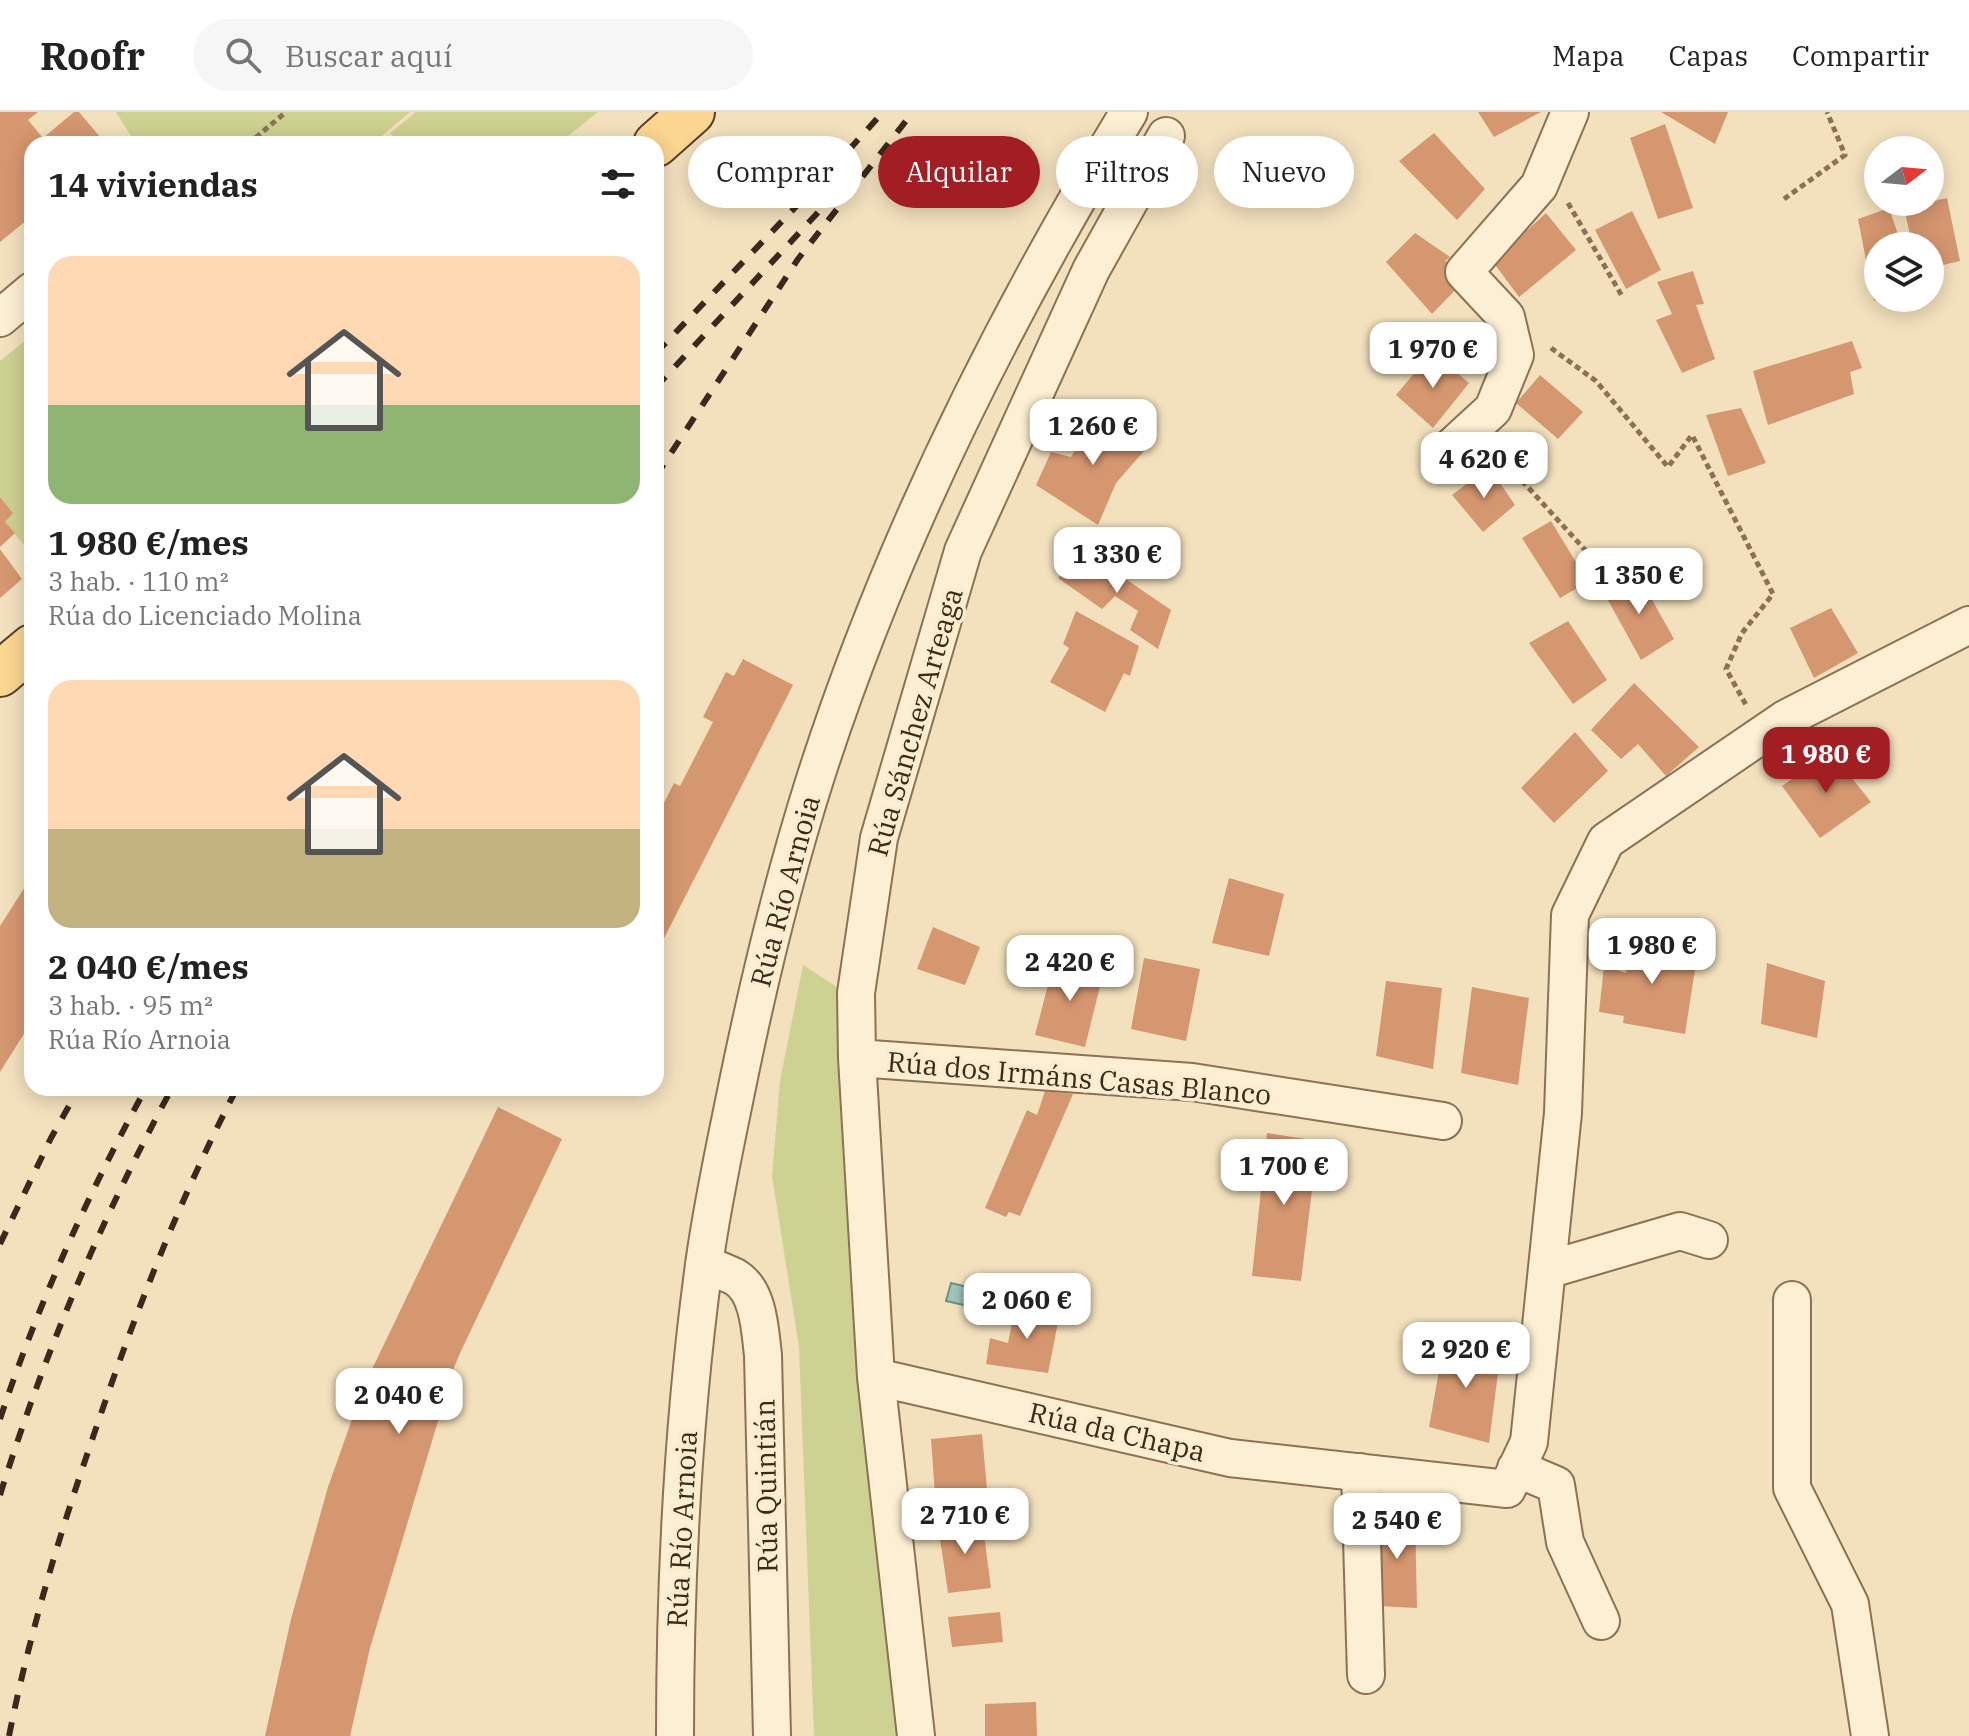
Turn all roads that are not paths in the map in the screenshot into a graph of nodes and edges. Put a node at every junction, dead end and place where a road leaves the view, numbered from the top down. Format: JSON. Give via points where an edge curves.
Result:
{"nodes":[{"id":1,"x":658,"y":112,"type":"edge"},
{"id":2,"x":692,"y":112,"type":"edge"},
{"id":3,"x":715,"y":112,"type":"edge"},
{"id":4,"x":1131,"y":112,"type":"edge"},
{"id":5,"x":1570,"y":112,"type":"edge"},
{"id":6,"x":1175,"y":124,"type":"edge"},
{"id":7,"x":631,"y":136,"type":"edge"},
{"id":8,"x":664,"y":137,"type":"edge"},
{"id":9,"x":664,"y":156,"type":"edge"},
{"id":10,"x":24,"y":298,"type":"edge"},
{"id":11,"x":0,"y":318,"type":"edge"},
{"id":12,"x":1443,"y":455,"type":"dead end"},
{"id":13,"x":1969,"y":625,"type":"edge"},
{"id":14,"x":24,"y":654,"type":"edge"},
{"id":15,"x":0,"y":674,"type":"edge"},
{"id":16,"x":857,"y":1058,"type":"junction"},
{"id":17,"x":1443,"y":1121,"type":"dead end"},
{"id":18,"x":1709,"y":1240,"type":"dead end"},
{"id":19,"x":704,"y":1264,"type":"junction"},
{"id":20,"x":1547,"y":1270,"type":"junction"},
{"id":21,"x":1792,"y":1300,"type":"dead end"},
{"id":22,"x":876,"y":1377,"type":"junction"},
{"id":23,"x":1360,"y":1472,"type":"junction"},
{"id":24,"x":1512,"y":1478,"type":"junction"},
{"id":25,"x":1601,"y":1621,"type":"dead end"},
{"id":26,"x":1366,"y":1675,"type":"dead end"},
{"id":27,"x":675,"y":1736,"type":"edge"},
{"id":28,"x":772,"y":1736,"type":"edge"},
{"id":29,"x":916,"y":1736,"type":"edge"},
{"id":30,"x":1870,"y":1736,"type":"edge"}],
"edges":[{"from":1,"to":7,"type":"main road"},
{"from":2,"to":8,"type":"main road"},
{"from":3,"to":9,"type":"street"},
{"from":4,"to":6,"type":"street"},
{"from":4,"to":19,"type":"street","name":"Rúa Río Arnoia","via":[[1010,321],[936,470],[878,607],[816,779],[760,978]]},
{"from":5,"to":12,"type":"street","via":[[1539,186],[1464,272],[1506,317],[1515,355],[1493,409]]},
{"from":6,"to":16,"type":"street","name":"Rúa Sánchez Arteaga","via":[[1091,270],[963,551],[879,838],[856,993]]},
{"from":10,"to":11,"type":"street"},
{"from":13,"to":20,"type":"street","via":[[1785,719],[1606,841],[1570,915],[1563,1113]]},
{"from":14,"to":15,"type":"main road"},
{"from":16,"to":17,"type":"street","name":"Rúa dos Irmáns Casas Blanco","via":[[1192,1082]]},
{"from":16,"to":22,"type":"street","name":"Rúa Sánchez Arteaga"},
{"from":18,"to":20,"type":"street","via":[[1680,1231]]},
{"from":19,"to":27,"type":"street","name":"Rúa Río Arnoia","via":[[681,1507]]},
{"from":19,"to":28,"type":"street","name":"Rúa Quintián","via":[[747,1288],[762,1344]]},
{"from":20,"to":24,"type":"street","via":[[1529,1442]]},
{"from":21,"to":30,"type":"street","via":[[1792,1488],[1850,1604]]},
{"from":22,"to":23,"type":"street","name":"Rúa da Chapa","via":[[1230,1458]]},
{"from":22,"to":29,"type":"street","name":"Rúa Sánchez Arteaga"},
{"from":23,"to":24,"type":"street","name":"Rúa da Chapa"},
{"from":23,"to":26,"type":"street"},
{"from":24,"to":25,"type":"street","name":"Rúa da Chapa","via":[[1556,1485],[1565,1542]]}]}
